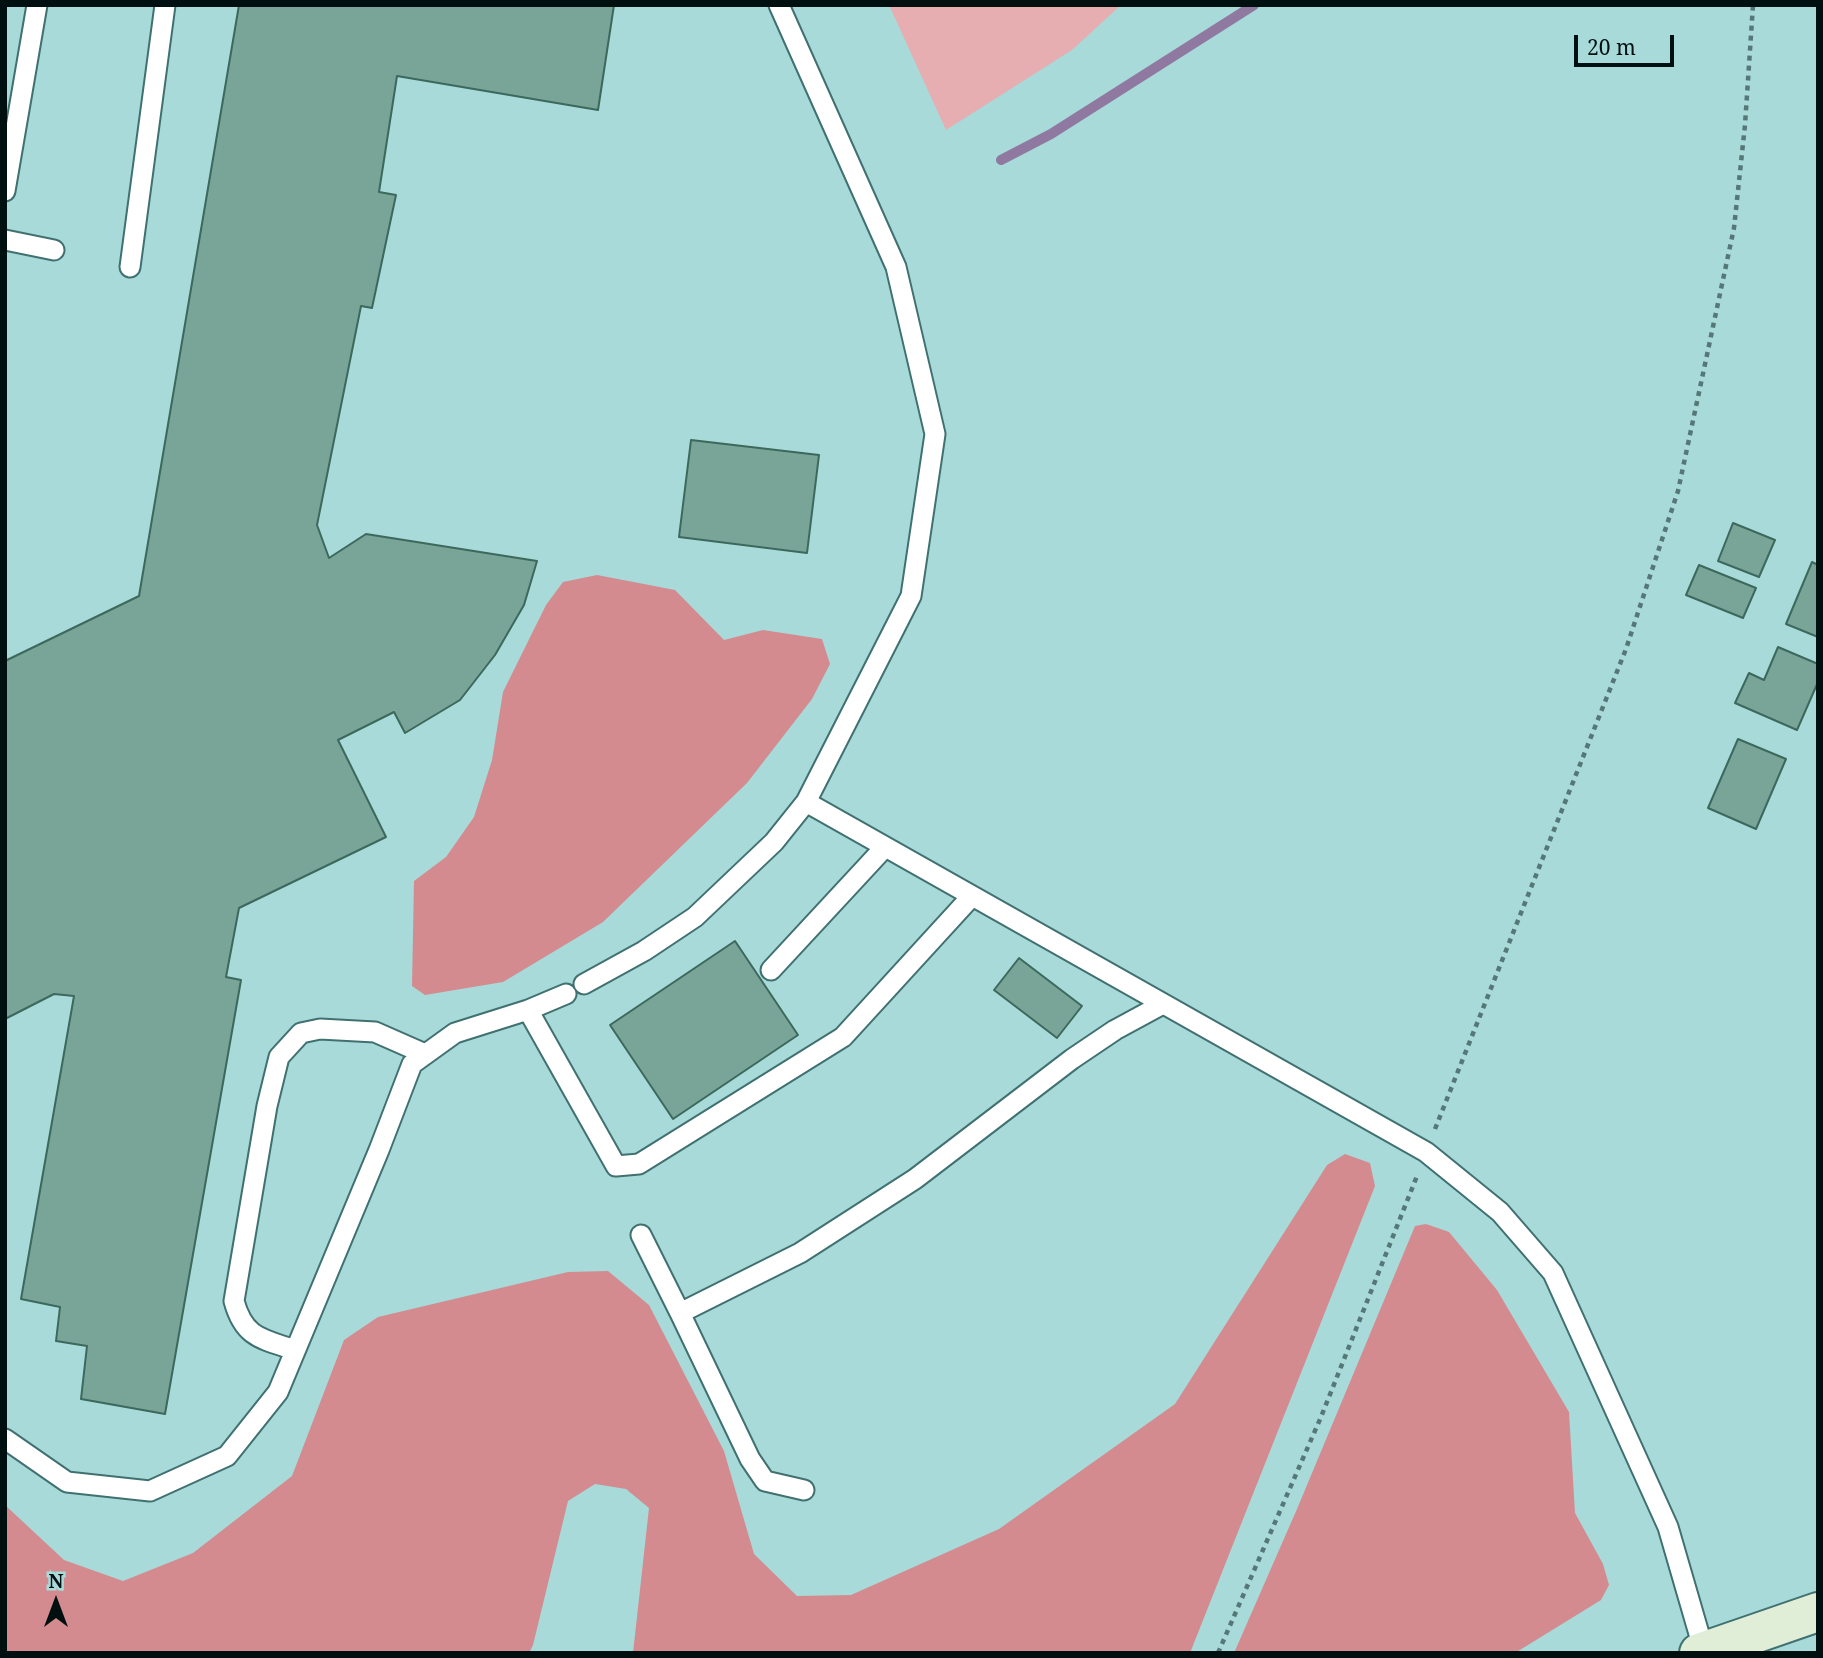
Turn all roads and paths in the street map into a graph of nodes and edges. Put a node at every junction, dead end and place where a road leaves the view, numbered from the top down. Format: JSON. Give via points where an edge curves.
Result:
{"nodes":[{"id":1,"x":37,"y":5,"type":"edge"},
{"id":2,"x":165,"y":5,"type":"edge"},
{"id":3,"x":779,"y":5,"type":"edge"},
{"id":4,"x":1753,"y":5,"type":"edge"},
{"id":5,"x":5,"y":191,"type":"edge"},
{"id":6,"x":5,"y":240,"type":"edge"},
{"id":7,"x":54,"y":250,"type":"dead end"},
{"id":8,"x":130,"y":267,"type":"dead end"},
{"id":9,"x":806,"y":802,"type":"junction"},
{"id":10,"x":885,"y":847,"type":"junction"},
{"id":11,"x":972,"y":896,"type":"junction"},
{"id":12,"x":771,"y":970,"type":"dead end"},
{"id":13,"x":584,"y":984,"type":"dead end"},
{"id":14,"x":566,"y":994,"type":"dead end"},
{"id":15,"x":1163,"y":1004,"type":"junction"},
{"id":16,"x":528,"y":1010,"type":"junction"},
{"id":17,"x":425,"y":1054,"type":"junction"},
{"id":18,"x":1426,"y":1152,"type":"junction"},
{"id":19,"x":641,"y":1235,"type":"dead end"},
{"id":20,"x":680,"y":1313,"type":"junction"},
{"id":21,"x":295,"y":1350,"type":"junction"},
{"id":22,"x":5,"y":1439,"type":"edge"},
{"id":23,"x":804,"y":1490,"type":"dead end"},
{"id":24,"x":1818,"y":1612,"type":"edge"},
{"id":25,"x":1702,"y":1652,"type":"edge"},
{"id":26,"x":1218,"y":1653,"type":"edge"}],
"edges":[{"from":1,"to":5,"type":"lane"},
{"from":2,"to":8,"type":"lane"},
{"from":3,"to":9,"type":"lane","via":[[896,267],[934,435],[911,596]]},
{"from":4,"to":18,"type":"path","via":[[1734,228],[1678,491],[1626,649]]},
{"from":6,"to":7,"type":"lane"},
{"from":9,"to":10,"type":"lane"},
{"from":9,"to":13,"type":"lane","via":[[774,842],[695,917]]},
{"from":10,"to":11,"type":"lane"},
{"from":10,"to":12,"type":"lane"},
{"from":11,"to":15,"type":"lane"},
{"from":11,"to":16,"type":"lane","via":[[843,1037],[639,1164],[616,1166]]},
{"from":14,"to":16,"type":"lane"},
{"from":15,"to":18,"type":"lane"},
{"from":15,"to":20,"type":"lane","via":[[1072,1059],[881,1201],[800,1252]]},
{"from":16,"to":17,"type":"lane","via":[[455,1033]]},
{"from":17,"to":21,"type":"lane","via":[[412,1064]]},
{"from":17,"to":21,"type":"lane","via":[[375,1032],[320,1029],[301,1033],[279,1057],[234,1301],[239,1320],[254,1335]]},
{"from":18,"to":25,"type":"lane","via":[[1500,1212],[1553,1273],[1668,1527]]},
{"from":18,"to":26,"type":"path","via":[[1321,1417]]},
{"from":19,"to":20,"type":"lane"},
{"from":20,"to":23,"type":"lane","via":[[765,1481]]},
{"from":21,"to":22,"type":"lane","via":[[278,1392],[227,1456],[150,1491],[66,1482]]},
{"from":24,"to":25,"type":"main road"}]}
